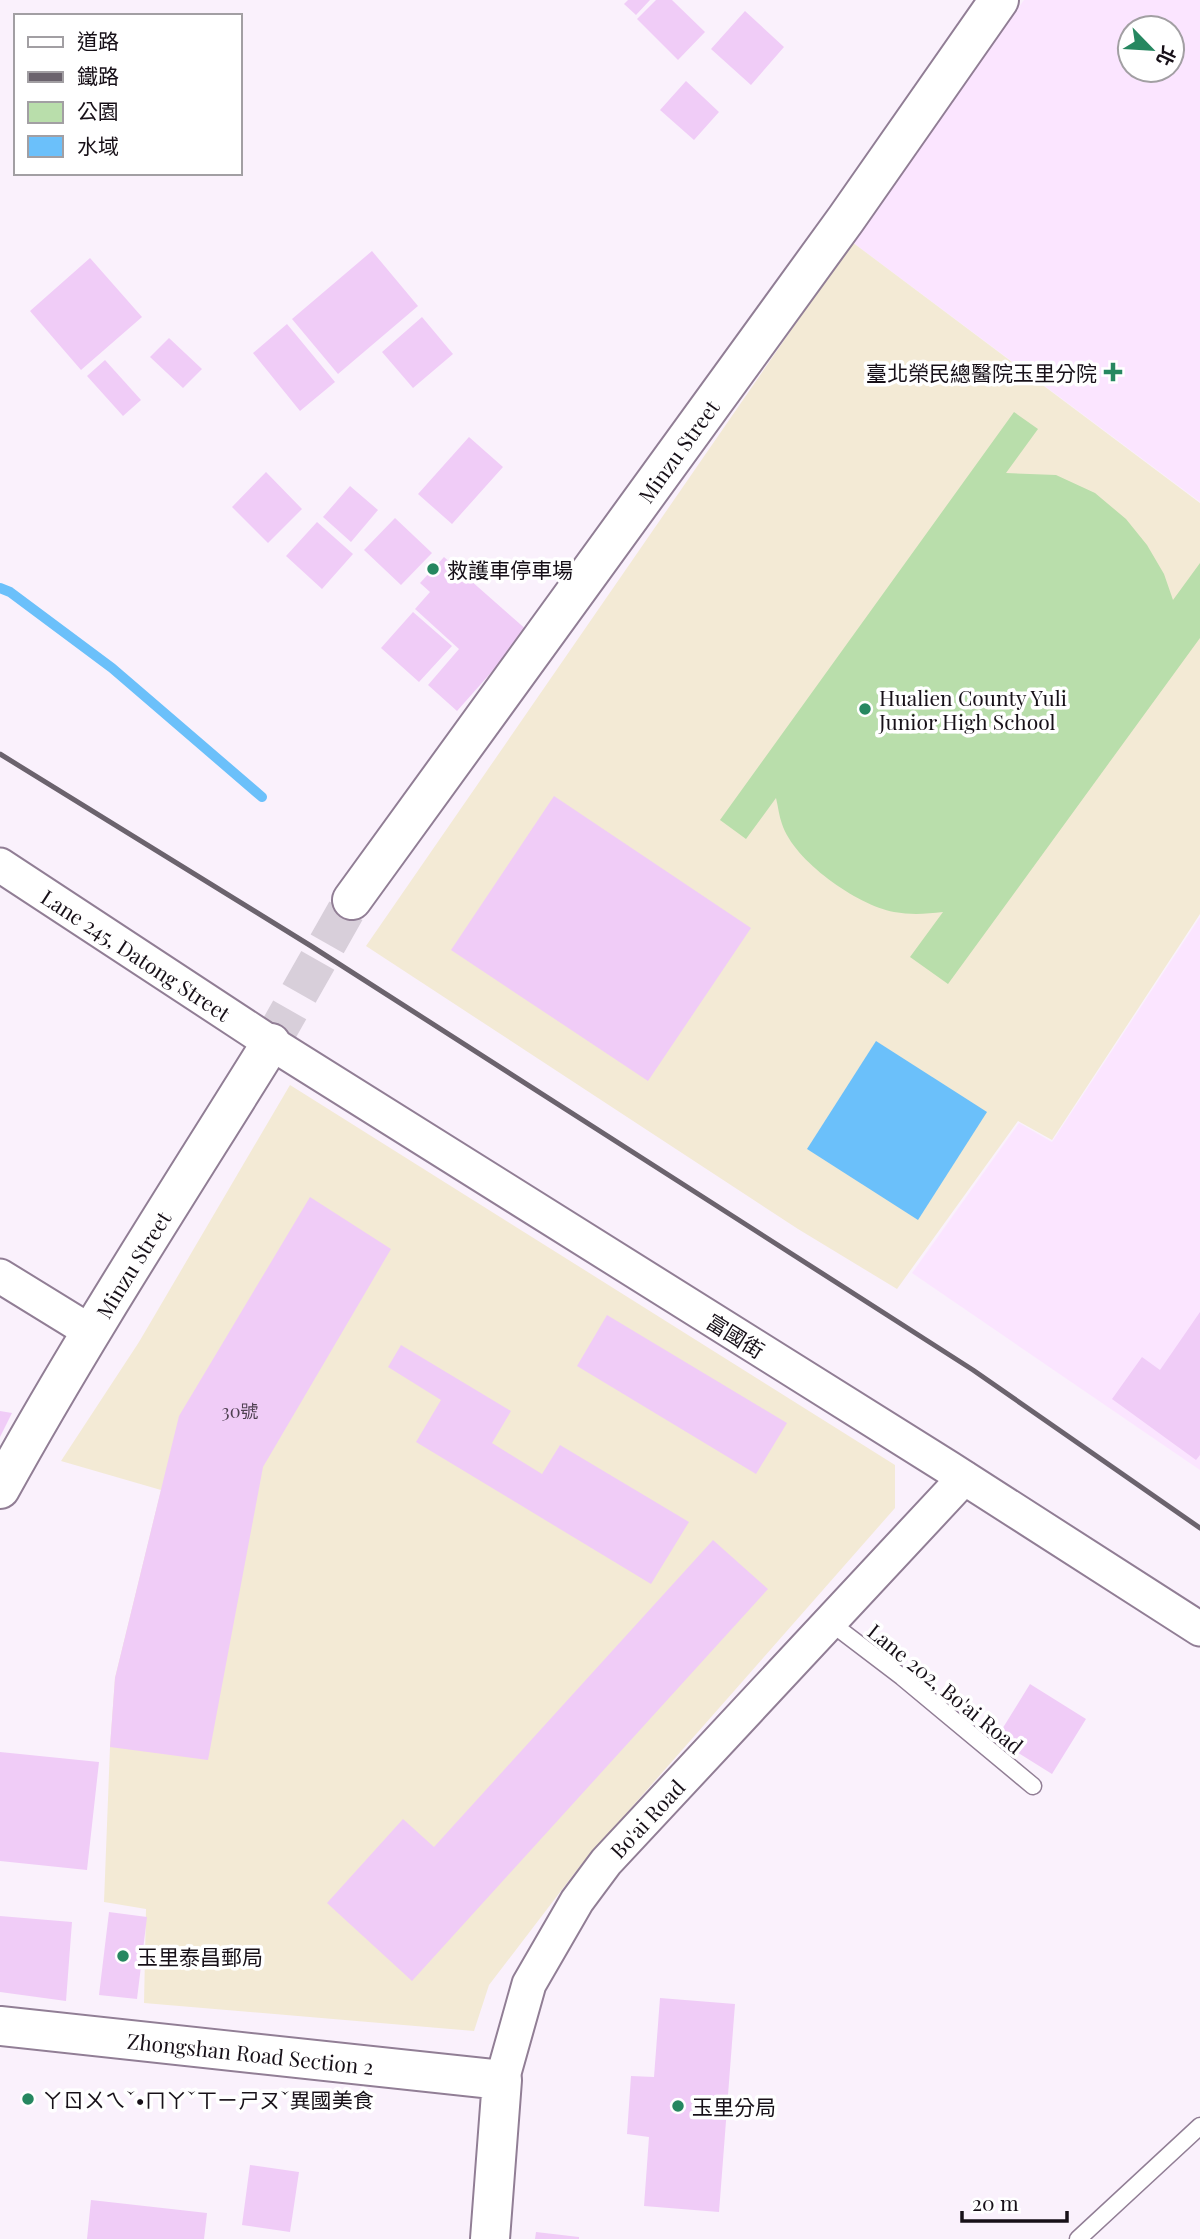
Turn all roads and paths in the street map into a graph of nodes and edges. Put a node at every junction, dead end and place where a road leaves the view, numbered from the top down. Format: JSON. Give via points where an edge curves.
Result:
{"nodes":[{"id":1,"x":999,"y":0,"type":"edge"},
{"id":2,"x":0,"y":865,"type":"edge"},
{"id":3,"x":352,"y":900,"type":"tunnel mouth"},
{"id":4,"x":271,"y":1043,"type":"junction"},
{"id":5,"x":0,"y":1276,"type":"edge"},
{"id":6,"x":91,"y":1332,"type":"junction"},
{"id":7,"x":964,"y":1478,"type":"junction"},
{"id":8,"x":0,"y":1489,"type":"edge"},
{"id":9,"x":831,"y":1623,"type":"junction"},
{"id":10,"x":1200,"y":1629,"type":"edge"},
{"id":11,"x":1033,"y":1786,"type":"dead end"},
{"id":12,"x":0,"y":2026,"type":"edge"},
{"id":13,"x":502,"y":2080,"type":"junction"},
{"id":14,"x":1200,"y":2126,"type":"edge"},
{"id":15,"x":490,"y":2239,"type":"edge"},
{"id":16,"x":1078,"y":2239,"type":"edge"}],
"edges":[{"from":1,"to":3,"type":"street","name":"Minzu Street","via":[[846,219]]},
{"from":2,"to":4,"type":"street","name":"Lane 245, Datong Street"},
{"from":4,"to":6,"type":"street","name":"Minzu Street"},
{"from":4,"to":7,"type":"street","name":"富國街"},
{"from":5,"to":6,"type":"street"},
{"from":6,"to":8,"type":"street","name":"Minzu Street"},
{"from":7,"to":9,"type":"street","name":"Bo'ai Road"},
{"from":7,"to":10,"type":"street","name":"富國街"},
{"from":9,"to":11,"type":"lane","name":"Lane 202, Bo'ai Road"},
{"from":9,"to":13,"type":"street","name":"Bo'ai Road","via":[[606,1862],[584,1892],[528,1984]]},
{"from":12,"to":13,"type":"street","name":"Zhongshan Road Section 2"},
{"from":13,"to":15,"type":"street","name":"Bo'ai Road"},
{"from":14,"to":16,"type":"lane"}]}
